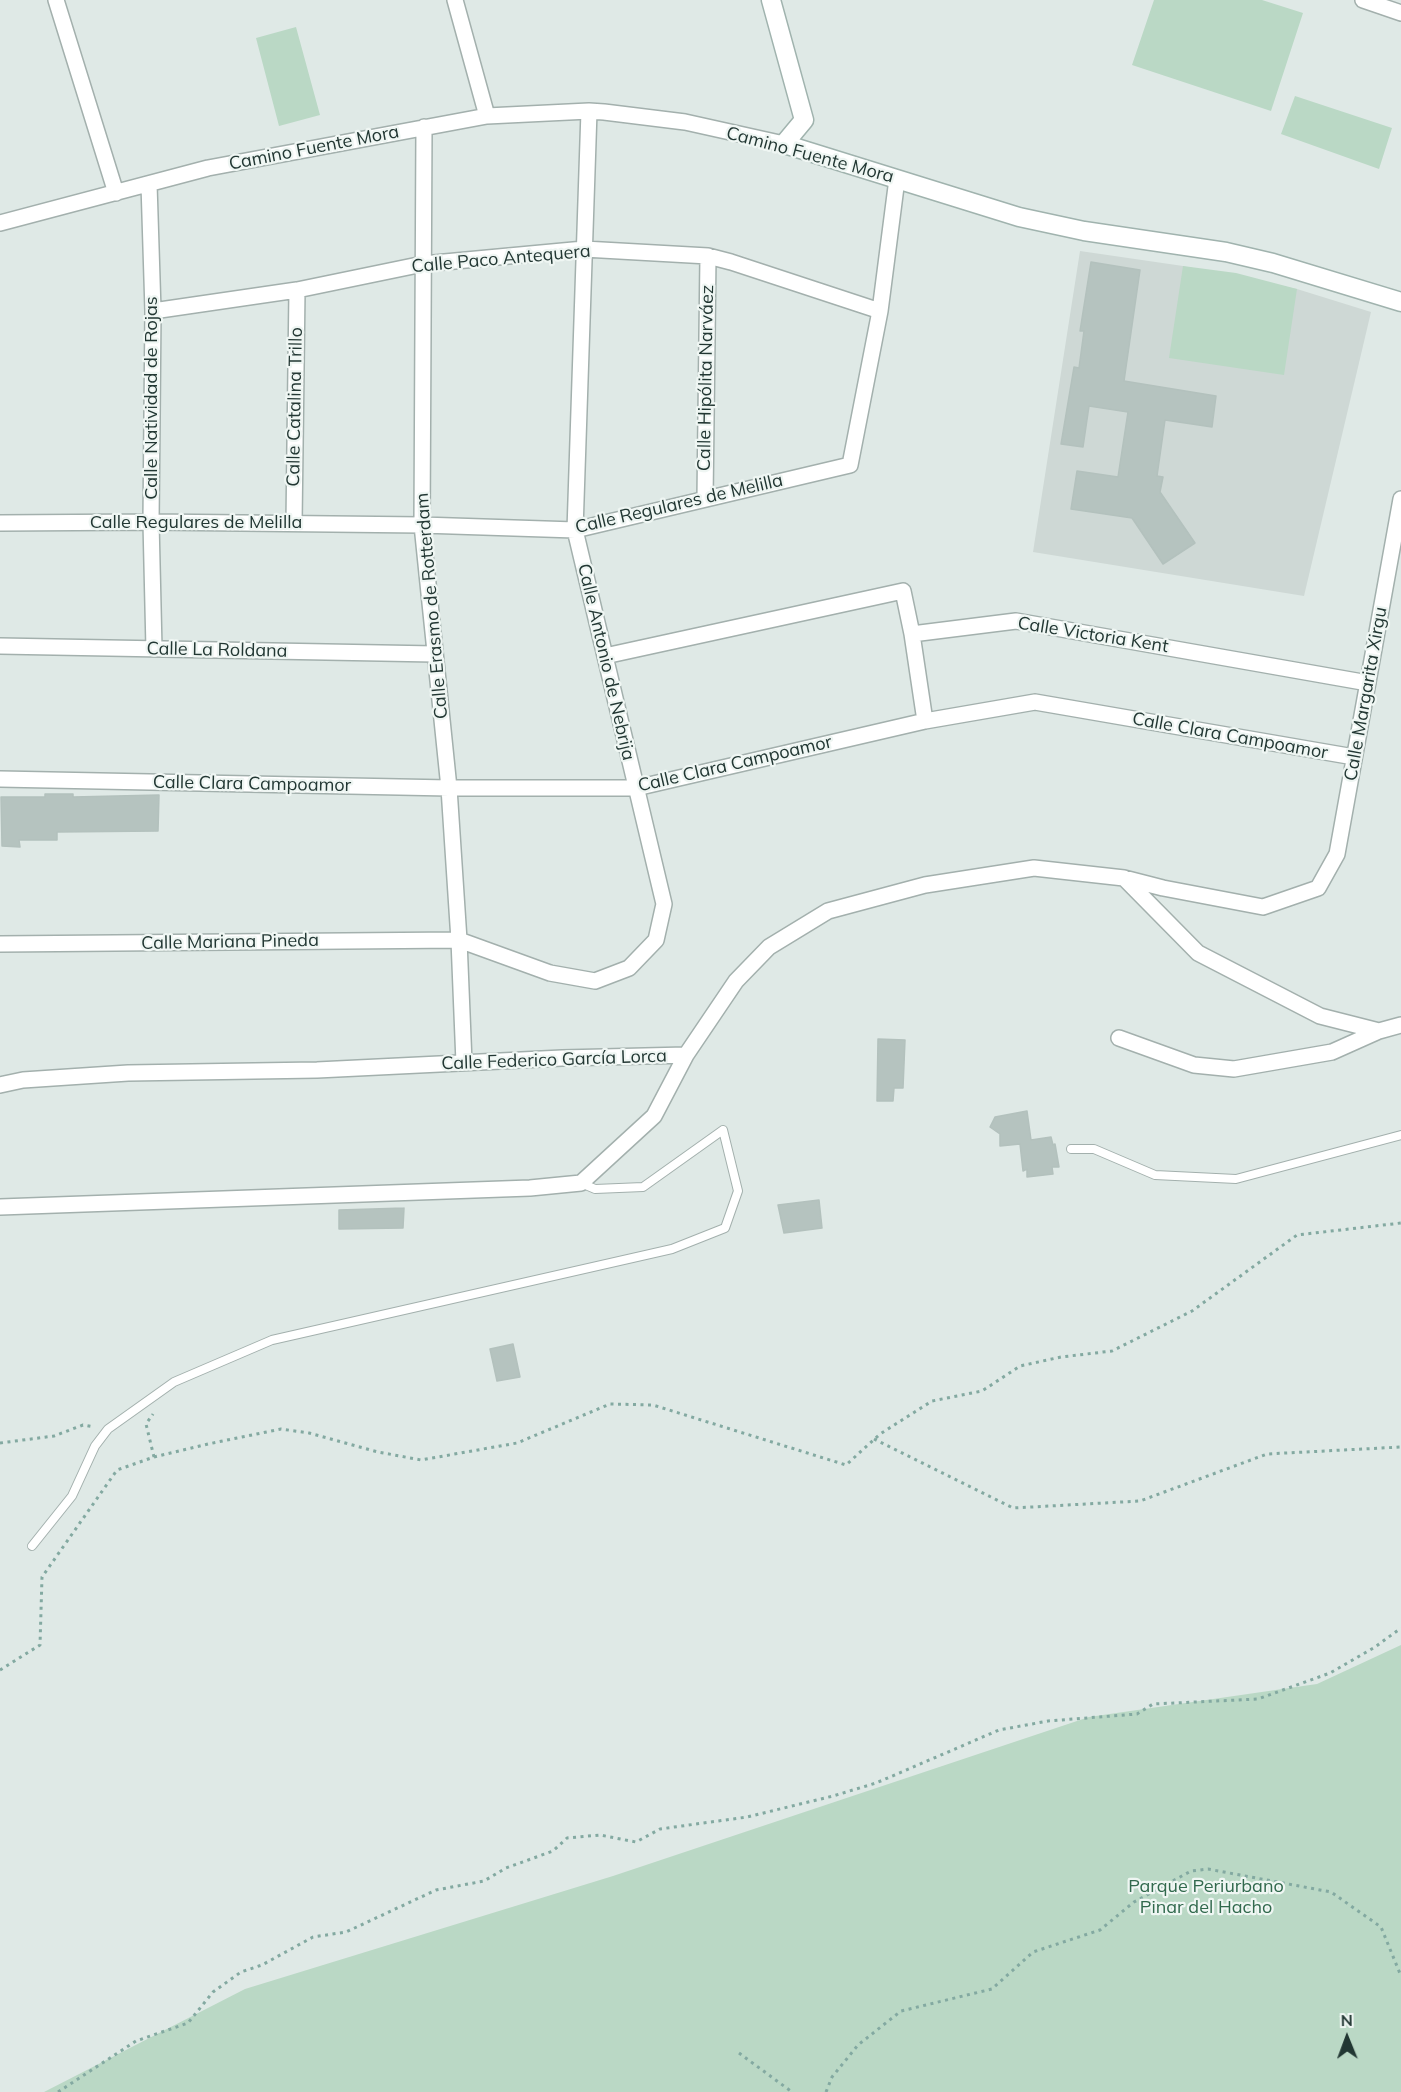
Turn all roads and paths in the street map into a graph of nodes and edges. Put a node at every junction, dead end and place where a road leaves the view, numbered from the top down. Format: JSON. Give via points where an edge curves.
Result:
{"nodes":[{"id":1,"x":56,"y":0,"type":"edge"},
{"id":2,"x":455,"y":0,"type":"edge"},
{"id":3,"x":771,"y":0,"type":"edge"},
{"id":4,"x":1363,"y":0,"type":"edge"},
{"id":5,"x":1401,"y":13,"type":"edge"},
{"id":6,"x":589,"y":111,"type":"junction"},
{"id":7,"x":487,"y":116,"type":"junction"},
{"id":8,"x":424,"y":127,"type":"junction"},
{"id":9,"x":783,"y":144,"type":"junction"},
{"id":10,"x":897,"y":179,"type":"junction"},
{"id":11,"x":149,"y":184,"type":"junction"},
{"id":12,"x":116,"y":193,"type":"junction"},
{"id":13,"x":0,"y":223,"type":"edge"},
{"id":14,"x":584,"y":249,"type":"junction"},
{"id":15,"x":708,"y":256,"type":"junction"},
{"id":16,"x":423,"y":264,"type":"junction"},
{"id":17,"x":297,"y":290,"type":"junction"},
{"id":18,"x":1401,"y":302,"type":"edge"},
{"id":19,"x":153,"y":311,"type":"junction"},
{"id":20,"x":880,"y":311,"type":"junction"},
{"id":21,"x":705,"y":499,"type":"junction"},
{"id":22,"x":1401,"y":499,"type":"edge"},
{"id":23,"x":151,"y":522,"type":"junction"},
{"id":24,"x":294,"y":523,"type":"junction"},
{"id":25,"x":0,"y":524,"type":"edge"},
{"id":26,"x":422,"y":525,"type":"junction"},
{"id":27,"x":575,"y":530,"type":"junction"},
{"id":28,"x":912,"y":634,"type":"junction"},
{"id":29,"x":0,"y":646,"type":"edge"},
{"id":30,"x":154,"y":649,"type":"junction"},
{"id":31,"x":435,"y":654,"type":"junction"},
{"id":32,"x":605,"y":656,"type":"junction"},
{"id":33,"x":1368,"y":683,"type":"junction"},
{"id":34,"x":926,"y":721,"type":"junction"},
{"id":35,"x":1354,"y":757,"type":"junction"},
{"id":36,"x":0,"y":779,"type":"edge"},
{"id":37,"x":449,"y":788,"type":"junction"},
{"id":38,"x":636,"y":788,"type":"junction"},
{"id":39,"x":1337,"y":854,"type":"joint"},
{"id":40,"x":1124,"y":878,"type":"junction"},
{"id":41,"x":459,"y":940,"type":"junction"},
{"id":42,"x":0,"y":944,"type":"edge"},
{"id":43,"x":1401,"y":1024,"type":"edge"},
{"id":44,"x":1379,"y":1031,"type":"junction"},
{"id":45,"x":1119,"y":1038,"type":"dead end"},
{"id":46,"x":686,"y":1055,"type":"junction"},
{"id":47,"x":464,"y":1063,"type":"junction"},
{"id":48,"x":0,"y":1085,"type":"edge"},
{"id":49,"x":1401,"y":1135,"type":"edge"},
{"id":50,"x":1071,"y":1149,"type":"dead end"},
{"id":51,"x":581,"y":1183,"type":"junction"},
{"id":52,"x":0,"y":1207,"type":"edge"},
{"id":53,"x":1401,"y":1223,"type":"edge"},
{"id":54,"x":158,"y":1407,"type":"dead end"},
{"id":55,"x":108,"y":1429,"type":"junction"},
{"id":56,"x":874,"y":1439,"type":"junction"},
{"id":57,"x":0,"y":1443,"type":"edge"},
{"id":58,"x":1401,"y":1447,"type":"edge"},
{"id":59,"x":154,"y":1457,"type":"junction"},
{"id":60,"x":32,"y":1546,"type":"dead end"},
{"id":61,"x":1401,"y":1628,"type":"edge"},
{"id":62,"x":0,"y":1670,"type":"edge"},
{"id":63,"x":1401,"y":1976,"type":"edge"},
{"id":64,"x":739,"y":2054,"type":"dead end"},
{"id":65,"x":58,"y":2092,"type":"edge"},
{"id":66,"x":792,"y":2092,"type":"edge"},
{"id":67,"x":826,"y":2092,"type":"edge"}],
"edges":[{"from":1,"to":12,"type":"street"},
{"from":2,"to":7,"type":"street"},
{"from":3,"to":9,"type":"street","via":[[804,120]]},
{"from":4,"to":5,"type":"street"},
{"from":6,"to":7,"type":"street","name":"Camino Fuente Mora"},
{"from":6,"to":9,"type":"street","name":"Camino Fuente Mora","via":[[685,122]]},
{"from":6,"to":14,"type":"street","name":"Calle Antonio de Nebrija"},
{"from":7,"to":8,"type":"street","name":"Camino Fuente Mora"},
{"from":8,"to":11,"type":"street","name":"Camino Fuente Mora","via":[[208,168]]},
{"from":8,"to":16,"type":"street","name":"Calle Erasmo de Rotterdam"},
{"from":9,"to":10,"type":"street","name":"Camino Fuente Mora"},
{"from":10,"to":18,"type":"street","name":"Camino Fuente Mora","via":[[1018,218],[1226,252]]},
{"from":10,"to":20,"type":"street","name":"Calle Regulares de Melilla"},
{"from":11,"to":12,"type":"street","name":"Camino Fuente Mora"},
{"from":11,"to":19,"type":"street","name":"Calle Natividad de Rojas"},
{"from":12,"to":13,"type":"street","name":"Camino Fuente Mora"},
{"from":14,"to":15,"type":"street","name":"Calle Paco Antequera"},
{"from":14,"to":16,"type":"street","name":"Calle Paco Antequera"},
{"from":14,"to":27,"type":"street","name":"Calle Antonio de Nebrija"},
{"from":15,"to":20,"type":"street","name":"Calle Paco Antequera"},
{"from":15,"to":21,"type":"street","name":"Calle Hipólita Narváez"},
{"from":16,"to":17,"type":"street","name":"Calle Paco Antequera"},
{"from":16,"to":26,"type":"street","name":"Calle Erasmo de Rotterdam"},
{"from":17,"to":19,"type":"street","name":"Calle Paco Antequera"},
{"from":17,"to":24,"type":"street","name":"Calle Catalina Trillo"},
{"from":19,"to":23,"type":"street","name":"Calle Natividad de Rojas"},
{"from":20,"to":21,"type":"street","name":"Calle Regulares de Melilla","via":[[850,465]]},
{"from":21,"to":27,"type":"street","name":"Calle Regulares de Melilla"},
{"from":22,"to":33,"type":"street","name":"Calle Margarita Xirgu"},
{"from":23,"to":24,"type":"street","name":"Calle Regulares de Melilla"},
{"from":23,"to":25,"type":"street","name":"Calle Regulares de Melilla"},
{"from":23,"to":30,"type":"street","name":"Calle Natividad de Rojas"},
{"from":24,"to":26,"type":"street","name":"Calle Regulares de Melilla"},
{"from":26,"to":27,"type":"street","name":"Calle Regulares de Melilla"},
{"from":26,"to":31,"type":"street","name":"Calle Erasmo de Rotterdam"},
{"from":27,"to":32,"type":"street","name":"Calle Antonio de Nebrija"},
{"from":28,"to":32,"type":"street","via":[[903,591]]},
{"from":28,"to":33,"type":"street","name":"Calle Victoria Kent","via":[[1016,621]]},
{"from":28,"to":34,"type":"street"},
{"from":29,"to":30,"type":"street","name":"Calle La Roldana"},
{"from":30,"to":31,"type":"street","name":"Calle La Roldana"},
{"from":31,"to":37,"type":"street","name":"Calle Erasmo de Rotterdam"},
{"from":32,"to":38,"type":"street","name":"Calle Antonio de Nebrija"},
{"from":33,"to":35,"type":"street","name":"Calle Margarita Xirgu"},
{"from":34,"to":35,"type":"street","name":"Calle Clara Campoamor","via":[[1035,702]]},
{"from":34,"to":38,"type":"street","name":"Calle Clara Campoamor"},
{"from":35,"to":39,"type":"street","name":"Calle Margarita Xirgu"},
{"from":36,"to":37,"type":"street","name":"Calle Clara Campoamor"},
{"from":37,"to":38,"type":"street","name":"Calle Clara Campoamor"},
{"from":37,"to":41,"type":"street","name":"Calle Erasmo de Rotterdam"},
{"from":38,"to":41,"type":"street","name":"Calle Antonio de Nebrija","via":[[664,904],[656,940],[629,968],[595,981],[550,973]]},
{"from":39,"to":40,"type":"street","name":"Calle Federico García Lorca","via":[[1318,888],[1263,907]]},
{"from":40,"to":44,"type":"street","via":[[1198,953],[1320,1016]]},
{"from":40,"to":46,"type":"street","name":"Calle Federico García Lorca","via":[[1034,868],[925,885],[828,911],[769,947],[736,981]]},
{"from":41,"to":42,"type":"street","name":"Calle Mariana Pineda"},
{"from":41,"to":47,"type":"street"},
{"from":43,"to":44,"type":"street"},
{"from":44,"to":45,"type":"street","via":[[1332,1052],[1234,1069],[1194,1065]]},
{"from":46,"to":47,"type":"street","name":"Calle Federico García Lorca"},
{"from":46,"to":51,"type":"street","via":[[654,1116]]},
{"from":47,"to":48,"type":"street","name":"Calle Federico García Lorca","via":[[128,1073]]},
{"from":49,"to":50,"type":"lane","via":[[1236,1179],[1155,1175],[1094,1149]]},
{"from":51,"to":52,"type":"street"},
{"from":51,"to":55,"type":"lane","via":[[594,1189],[643,1187],[723,1130],[738,1191],[725,1228],[672,1249],[272,1340],[174,1382]]},
{"from":53,"to":56,"type":"path","via":[[1297,1235],[1192,1311],[1112,1351],[1020,1366],[982,1391],[932,1401]]},
{"from":54,"to":59,"type":"path","via":[[146,1424]]},
{"from":55,"to":57,"type":"path","via":[[83,1425],[54,1436]]},
{"from":55,"to":60,"type":"lane","via":[[95,1446],[72,1496]]},
{"from":56,"to":58,"type":"path","via":[[1013,1508],[1140,1500],[1267,1454]]},
{"from":56,"to":59,"type":"path","via":[[846,1465],[653,1406],[610,1404],[517,1443],[421,1460],[281,1429]]},
{"from":59,"to":62,"type":"path","via":[[117,1470],[42,1577],[40,1646]]},
{"from":61,"to":65,"type":"path","via":[[1330,1673],[1258,1699],[1153,1704],[1137,1714],[1048,1721],[999,1730],[876,1783],[832,1796],[747,1817],[660,1828],[636,1842],[600,1835],[567,1838],[553,1851],[506,1868],[484,1881],[436,1890],[346,1932],[313,1937],[241,1972],[213,1992],[188,2023],[136,2042]]},
{"from":63,"to":67,"type":"path","via":[[1381,1927],[1331,1892],[1208,1869],[1191,1872],[1134,1902],[1100,1930],[1033,1952],[992,1989],[901,2011],[858,2045],[832,2077]]},
{"from":64,"to":66,"type":"path"}]}
